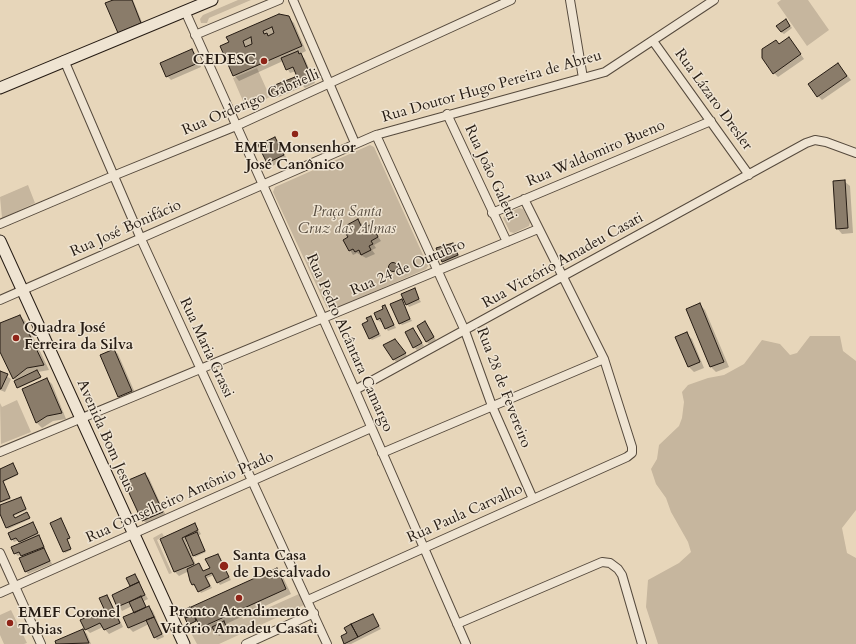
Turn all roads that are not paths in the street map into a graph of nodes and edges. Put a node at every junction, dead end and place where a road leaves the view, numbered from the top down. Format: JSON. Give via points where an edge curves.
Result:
{"nodes":[{"id":1,"x":212,"y":0,"type":"edge"},
{"id":2,"x":280,"y":0,"type":"edge"},
{"id":3,"x":293,"y":0,"type":"edge"},
{"id":4,"x":510,"y":0,"type":"edge"},
{"id":5,"x":570,"y":0,"type":"edge"},
{"id":6,"x":714,"y":0,"type":"edge"},
{"id":7,"x":185,"y":11,"type":"junction"},
{"id":8,"x":195,"y":35,"type":"junction"},
{"id":9,"x":653,"y":41,"type":"junction"},
{"id":10,"x":64,"y":60,"type":"junction"},
{"id":11,"x":583,"y":78,"type":"junction"},
{"id":12,"x":329,"y":84,"type":"junction"},
{"id":13,"x":0,"y":88,"type":"edge"},
{"id":14,"x":447,"y":114,"type":"junction"},
{"id":15,"x":711,"y":121,"type":"junction"},
{"id":16,"x":236,"y":126,"type":"junction"},
{"id":17,"x":376,"y":135,"type":"junction"},
{"id":18,"x":355,"y":143,"type":"junction"},
{"id":19,"x":856,"y":153,"type":"edge"},
{"id":20,"x":749,"y":175,"type":"junction"},
{"id":21,"x":113,"y":176,"type":"junction"},
{"id":22,"x":263,"y":184,"type":"junction"},
{"id":23,"x":524,"y":199,"type":"junction"},
{"id":24,"x":492,"y":213,"type":"junction"},
{"id":25,"x":0,"y":224,"type":"edge"},
{"id":26,"x":538,"y":229,"type":"junction"},
{"id":27,"x":141,"y":239,"type":"junction"},
{"id":28,"x":0,"y":240,"type":"edge"},
{"id":29,"x":507,"y":242,"type":"junction"},
{"id":30,"x":438,"y":270,"type":"junction"},
{"id":31,"x":564,"y":277,"type":"junction"},
{"id":32,"x":23,"y":290,"type":"junction"},
{"id":33,"x":0,"y":300,"type":"edge"},
{"id":34,"x":323,"y":319,"type":"junction"},
{"id":35,"x":465,"y":331,"type":"junction"},
{"id":36,"x":604,"y":359,"type":"junction"},
{"id":37,"x":201,"y":370,"type":"junction"},
{"id":38,"x":355,"y":390,"type":"junction"},
{"id":39,"x":492,"y":406,"type":"junction"},
{"id":40,"x":81,"y":419,"type":"junction"},
{"id":41,"x":371,"y":428,"type":"junction"},
{"id":42,"x":0,"y":452,"type":"edge"},
{"id":43,"x":382,"y":454,"type":"junction"},
{"id":44,"x":252,"y":481,"type":"junction"},
{"id":45,"x":533,"y":499,"type":"junction"},
{"id":46,"x":133,"y":533,"type":"junction"},
{"id":47,"x":422,"y":547,"type":"junction"},
{"id":48,"x":0,"y":553,"type":"edge"},
{"id":49,"x":16,"y":587,"type":"junction"},
{"id":50,"x":0,"y":594,"type":"edge"},
{"id":51,"x":308,"y":600,"type":"junction"},
{"id":52,"x":314,"y":613,"type":"junction"},
{"id":53,"x":457,"y":624,"type":"junction"},
{"id":54,"x":639,"y":643,"type":"edge"},
{"id":55,"x":41,"y":644,"type":"edge"},
{"id":56,"x":184,"y":644,"type":"edge"},
{"id":57,"x":246,"y":644,"type":"edge"},
{"id":58,"x":327,"y":644,"type":"edge"},
{"id":59,"x":466,"y":644,"type":"edge"}],
"edges":[{"from":1,"to":7,"type":"street"},
{"from":2,"to":8,"type":"street"},
{"from":3,"to":12,"type":"street"},
{"from":4,"to":12,"type":"street","name":"Rua Orderigo Gabrielli"},
{"from":5,"to":11,"type":"street"},
{"from":6,"to":9,"type":"street","name":"Rua Doutor Hugo Pereira de Abreu"},
{"from":7,"to":8,"type":"street","name":"Rua Pedro Alcântara Camargo"},
{"from":7,"to":10,"type":"street"},
{"from":8,"to":16,"type":"street","name":"Rua Pedro Alcântara Camargo"},
{"from":9,"to":11,"type":"street","name":"Rua Doutor Hugo Pereira de Abreu","via":[[606,72]]},
{"from":9,"to":15,"type":"street","name":"Rua Lázaro Dresler"},
{"from":10,"to":13,"type":"street"},
{"from":10,"to":21,"type":"street","name":"Rua Maria Grassi"},
{"from":11,"to":14,"type":"street","name":"Rua Doutor Hugo Pereira de Abreu"},
{"from":12,"to":16,"type":"street","name":"Rua Orderigo Gabrielli"},
{"from":12,"to":18,"type":"street"},
{"from":14,"to":17,"type":"street","name":"Rua Doutor Hugo Pereira de Abreu"},
{"from":14,"to":24,"type":"street","name":"Rua João Galetti"},
{"from":15,"to":20,"type":"street","name":"Rua Lázaro Dresler"},
{"from":15,"to":23,"type":"street","name":"Rua Waldomiro Bueno"},
{"from":16,"to":21,"type":"street","name":"Rua Orderigo Gabrielli"},
{"from":16,"to":22,"type":"street","name":"Rua Pedro Alcântara Camargo"},
{"from":17,"to":18,"type":"street","name":"Rua Doutor Hugo Pereira de Abreu"},
{"from":17,"to":30,"type":"street","name":"Rua 28 de Fevereiro"},
{"from":18,"to":22,"type":"street","name":"Rua Doutor Hugo Pereira de Abreu"},
{"from":19,"to":20,"type":"street","name":"Rua Victório Amadeu Casati","via":[[815,140],[784,154]]},
{"from":20,"to":31,"type":"street","name":"Rua Victório Amadeu Casati"},
{"from":21,"to":25,"type":"street","name":"Rua Orderigo Gabrielli"},
{"from":21,"to":27,"type":"street","name":"Rua Maria Grassi"},
{"from":22,"to":27,"type":"street","name":"Rua José Bonifácio"},
{"from":22,"to":34,"type":"street","name":"Rua Pedro Alcântara Camargo"},
{"from":23,"to":24,"type":"street","name":"Rua Waldomiro Bueno"},
{"from":23,"to":26,"type":"street"},
{"from":24,"to":29,"type":"street","name":"Rua João Galetti"},
{"from":26,"to":29,"type":"street","name":"Rua 24 de Outubro"},
{"from":26,"to":31,"type":"street"},
{"from":27,"to":32,"type":"street","name":"Rua José Bonifácio"},
{"from":27,"to":37,"type":"street","name":"Rua Maria Grassi"},
{"from":28,"to":32,"type":"street","name":"Avenida Bom Jesus"},
{"from":29,"to":30,"type":"street","name":"Rua 24 de Outubro"},
{"from":30,"to":34,"type":"street","name":"Rua 24 de Outubro"},
{"from":30,"to":35,"type":"street","name":"Rua 28 de Fevereiro"},
{"from":31,"to":35,"type":"street","name":"Rua Victório Amadeu Casati"},
{"from":31,"to":36,"type":"street"},
{"from":32,"to":33,"type":"street","name":"Rua José Bonifácio"},
{"from":32,"to":40,"type":"street","name":"Avenida Bom Jesus"},
{"from":34,"to":37,"type":"street","name":"Rua 24 de Outubro"},
{"from":34,"to":38,"type":"street","name":"Rua Pedro Alcântara Camargo"},
{"from":35,"to":38,"type":"street","name":"Rua Victório Amadeu Casati"},
{"from":35,"to":39,"type":"street","name":"Rua 28 de Fevereiro"},
{"from":36,"to":39,"type":"street"},
{"from":36,"to":45,"type":"street","name":"Rua Paula Carvalho","via":[[632,453]]},
{"from":37,"to":40,"type":"street","name":"Rua 24 de Outubro"},
{"from":37,"to":44,"type":"street","name":"Rua Maria Grassi"},
{"from":38,"to":41,"type":"street","name":"Rua Pedro Alcântara Camargo"},
{"from":39,"to":43,"type":"street"},
{"from":39,"to":45,"type":"street","name":"Rua 28 de Fevereiro"},
{"from":40,"to":42,"type":"street","name":"Rua 24 de Outubro"},
{"from":40,"to":46,"type":"street","name":"Avenida Bom Jesus"},
{"from":41,"to":43,"type":"street","name":"Rua Pedro Alcântara Camargo"},
{"from":41,"to":44,"type":"street","name":"Rua Conselheiro Antônio Prado"},
{"from":43,"to":47,"type":"street","name":"Rua Pedro Alcântara Camargo"},
{"from":44,"to":46,"type":"street","name":"Rua Conselheiro Antônio Prado"},
{"from":44,"to":51,"type":"street","name":"Rua Maria Grassi"},
{"from":45,"to":47,"type":"street","name":"Rua Paula Carvalho"},
{"from":46,"to":49,"type":"street","name":"Rua Conselheiro Antônio Prado"},
{"from":46,"to":56,"type":"street","name":"Avenida Bom Jesus"},
{"from":47,"to":51,"type":"street","name":"Rua Paula Carvalho"},
{"from":47,"to":53,"type":"street","name":"Rua Pedro Alcântara Camargo"},
{"from":48,"to":49,"type":"street"},
{"from":49,"to":50,"type":"street","name":"Rua Conselheiro Antônio Prado"},
{"from":49,"to":55,"type":"street"},
{"from":51,"to":52,"type":"street","name":"Rua Maria Grassi"},
{"from":52,"to":57,"type":"street"},
{"from":52,"to":58,"type":"street","name":"Rua Maria Grassi"},
{"from":53,"to":54,"type":"street","via":[[602,562],[610,563],[622,575]]},
{"from":53,"to":59,"type":"street","name":"Rua Pedro Alcântara Camargo"}]}
